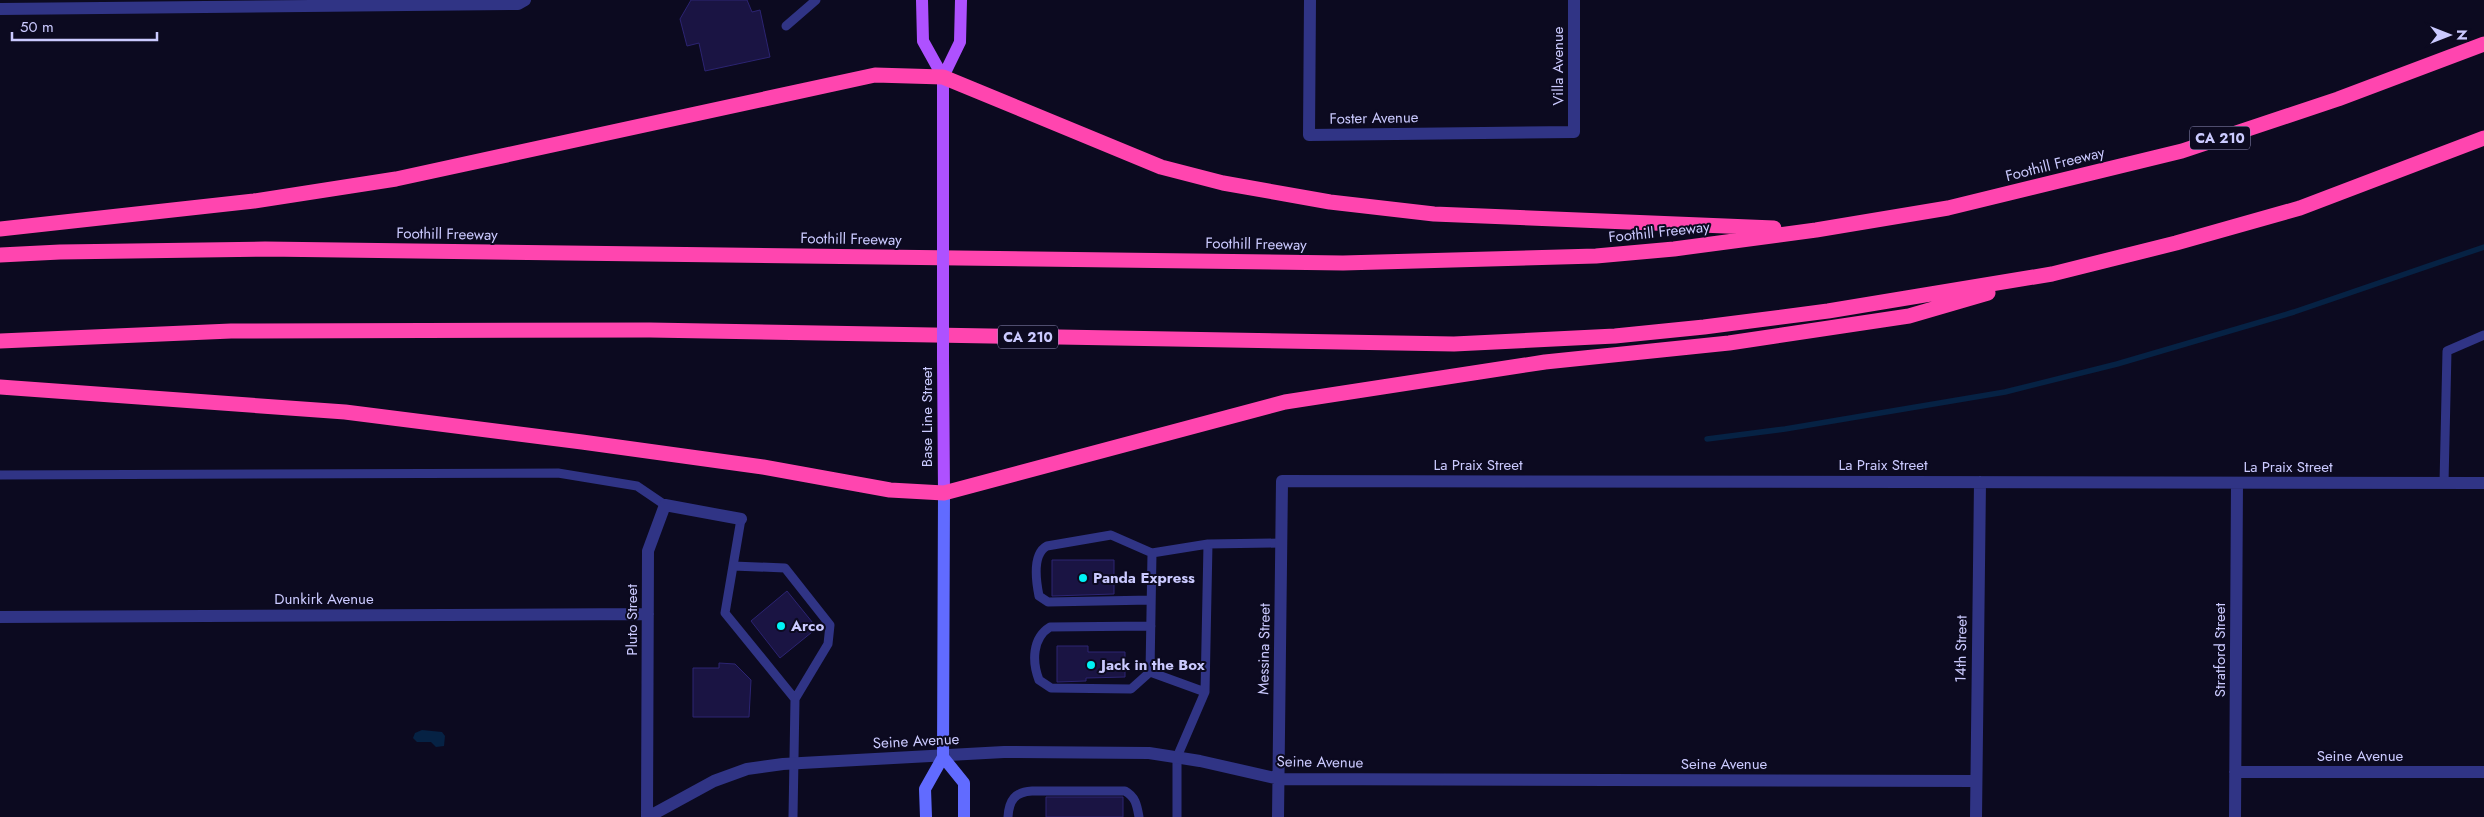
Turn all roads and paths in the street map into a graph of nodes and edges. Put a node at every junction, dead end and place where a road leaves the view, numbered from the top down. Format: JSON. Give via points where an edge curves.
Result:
{"nodes":[{"id":1,"x":525,"y":0,"type":"edge"},
{"id":2,"x":816,"y":0,"type":"edge"},
{"id":3,"x":922,"y":0,"type":"edge"},
{"id":4,"x":961,"y":0,"type":"edge"},
{"id":5,"x":1310,"y":0,"type":"edge"},
{"id":6,"x":1574,"y":0,"type":"edge"},
{"id":7,"x":0,"y":9,"type":"edge"},
{"id":8,"x":786,"y":26,"type":"dead end"},
{"id":9,"x":2484,"y":44,"type":"edge"},
{"id":10,"x":943,"y":77,"type":"junction"},
{"id":11,"x":1574,"y":132,"type":"joint"},
{"id":12,"x":2484,"y":138,"type":"edge"},
{"id":13,"x":0,"y":229,"type":"edge"},
{"id":14,"x":1816,"y":230,"type":"junction"},
{"id":15,"x":0,"y":255,"type":"edge"},
{"id":16,"x":2052,"y":274,"type":"junction"},
{"id":17,"x":2484,"y":335,"type":"edge"},
{"id":18,"x":0,"y":341,"type":"edge"},
{"id":19,"x":0,"y":387,"type":"edge"},
{"id":20,"x":0,"y":475,"type":"edge"},
{"id":21,"x":1282,"y":481,"type":"joint"},
{"id":22,"x":1980,"y":482,"type":"junction"},
{"id":23,"x":2237,"y":483,"type":"junction"},
{"id":24,"x":2444,"y":483,"type":"junction"},
{"id":25,"x":2484,"y":483,"type":"edge"},
{"id":26,"x":944,"y":493,"type":"junction"},
{"id":27,"x":665,"y":505,"type":"junction"},
{"id":28,"x":741,"y":520,"type":"joint"},
{"id":29,"x":1281,"y":543,"type":"junction"},
{"id":30,"x":1208,"y":544,"type":"junction"},
{"id":31,"x":1152,"y":553,"type":"junction"},
{"id":32,"x":733,"y":566,"type":"junction"},
{"id":33,"x":1151,"y":600,"type":"junction"},
{"id":34,"x":648,"y":614,"type":"junction"},
{"id":35,"x":0,"y":616,"type":"edge"},
{"id":36,"x":1151,"y":626,"type":"junction"},
{"id":37,"x":1150,"y":672,"type":"junction"},
{"id":38,"x":1205,"y":692,"type":"junction"},
{"id":39,"x":795,"y":699,"type":"junction"},
{"id":40,"x":943,"y":757,"type":"junction"},
{"id":41,"x":1177,"y":757,"type":"junction"},
{"id":42,"x":793,"y":764,"type":"junction"},
{"id":43,"x":2235,"y":772,"type":"junction"},
{"id":44,"x":2484,"y":772,"type":"edge"},
{"id":45,"x":1279,"y":779,"type":"junction"},
{"id":46,"x":1976,"y":781,"type":"junction"},
{"id":47,"x":648,"y":817,"type":"edge"},
{"id":48,"x":793,"y":817,"type":"edge"},
{"id":49,"x":926,"y":817,"type":"edge"},
{"id":50,"x":964,"y":817,"type":"edge"},
{"id":51,"x":1008,"y":817,"type":"edge"},
{"id":52,"x":1139,"y":817,"type":"edge"},
{"id":53,"x":1177,"y":817,"type":"edge"},
{"id":54,"x":1278,"y":817,"type":"edge"},
{"id":55,"x":1976,"y":817,"type":"edge"},
{"id":56,"x":2235,"y":817,"type":"edge"}],
"edges":[{"from":1,"to":7,"type":"street","via":[[518,4]]},
{"from":2,"to":8,"type":"lane"},
{"from":3,"to":10,"type":"main road","name":"Base Line Street","via":[[923,41]]},
{"from":4,"to":10,"type":"main road","name":"Base Line Street","via":[[960,42]]},
{"from":5,"to":11,"type":"street","name":"Foster Avenue","via":[[1309,135]]},
{"from":6,"to":11,"type":"street","name":"Villa Avenue"},
{"from":9,"to":14,"type":"highway","name":"Foothill Freeway","number":"CA 210","via":[[2338,99],[2182,151],[1948,208]]},
{"from":10,"to":13,"type":"highway","via":[[875,74],[396,179],[254,201]]},
{"from":10,"to":14,"type":"highway","via":[[1162,166],[1223,183],[1330,202],[1434,214]]},
{"from":10,"to":26,"type":"main road","name":"Base Line Street","bridge":true},
{"from":12,"to":16,"type":"highway","number":"CA 210","via":[[2300,208]]},
{"from":14,"to":15,"type":"highway","name":"Foothill Freeway","number":"CA 210","via":[[1596,256],[1343,263],[265,249]]},
{"from":16,"to":18,"type":"highway","number":"CA 210","via":[[1828,311],[1704,327],[1615,336],[1454,344],[650,330],[231,331]]},
{"from":16,"to":26,"type":"highway","via":[[1909,316],[1729,343],[1545,362],[1285,402]]},
{"from":17,"to":24,"type":"lane","via":[[2447,351]]},
{"from":19,"to":26,"type":"highway","via":[[355,413],[753,466],[890,490]]},
{"from":20,"to":27,"type":"lane","via":[[558,473],[637,486]]},
{"from":21,"to":22,"type":"street","name":"La Praix Street"},
{"from":21,"to":29,"type":"street","name":"Messina Street"},
{"from":22,"to":23,"type":"street","name":"La Praix Street"},
{"from":22,"to":46,"type":"street","name":"14th Street"},
{"from":23,"to":24,"type":"street","name":"La Praix Street"},
{"from":23,"to":43,"type":"street","name":"Stratford Street"},
{"from":24,"to":25,"type":"street","name":"La Praix Street"},
{"from":26,"to":40,"type":"main road","name":"Base Line Street"},
{"from":27,"to":28,"type":"street"},
{"from":27,"to":34,"type":"street","name":"Pluto Street","via":[[648,552]]},
{"from":28,"to":32,"type":"lane"},
{"from":29,"to":30,"type":"lane"},
{"from":29,"to":45,"type":"street","name":"Messina Street"},
{"from":30,"to":31,"type":"lane"},
{"from":30,"to":38,"type":"lane"},
{"from":31,"to":33,"type":"lane"},
{"from":31,"to":33,"type":"lane","via":[[1112,536],[1047,546],[1041,549],[1037,565],[1039,596],[1048,602]]},
{"from":32,"to":39,"type":"lane","via":[[725,613]]},
{"from":32,"to":39,"type":"lane","via":[[785,568],[830,625],[828,644]]},
{"from":33,"to":36,"type":"lane"},
{"from":34,"to":35,"type":"street","name":"Dunkirk Avenue"},
{"from":34,"to":47,"type":"street","name":"Pluto Street"},
{"from":36,"to":37,"type":"lane"},
{"from":36,"to":37,"type":"lane","via":[[1050,627],[1041,633],[1037,641],[1035,661],[1039,680],[1052,688],[1131,689]]},
{"from":37,"to":38,"type":"lane"},
{"from":38,"to":41,"type":"lane"},
{"from":39,"to":42,"type":"lane"},
{"from":40,"to":41,"type":"street","name":"Seine Avenue","via":[[1014,752],[1149,753]]},
{"from":40,"to":42,"type":"street","name":"Seine Avenue"},
{"from":40,"to":49,"type":"main road","name":"Base Line Street","via":[[925,789]]},
{"from":40,"to":50,"type":"main road","via":[[964,783]]},
{"from":41,"to":45,"type":"street","name":"Seine Avenue"},
{"from":41,"to":53,"type":"lane"},
{"from":42,"to":47,"type":"street","name":"Seine Avenue","via":[[747,769],[693,790]]},
{"from":42,"to":48,"type":"lane"},
{"from":43,"to":44,"type":"street","name":"Seine Avenue"},
{"from":43,"to":56,"type":"street","name":"Stratford Street"},
{"from":45,"to":46,"type":"street","name":"Seine Avenue"},
{"from":45,"to":54,"type":"street","name":"Messina Street"},
{"from":46,"to":55,"type":"street","name":"14th Street"},
{"from":51,"to":52,"type":"lane","via":[[1009,805],[1020,792],[1125,791],[1136,802]]}]}
